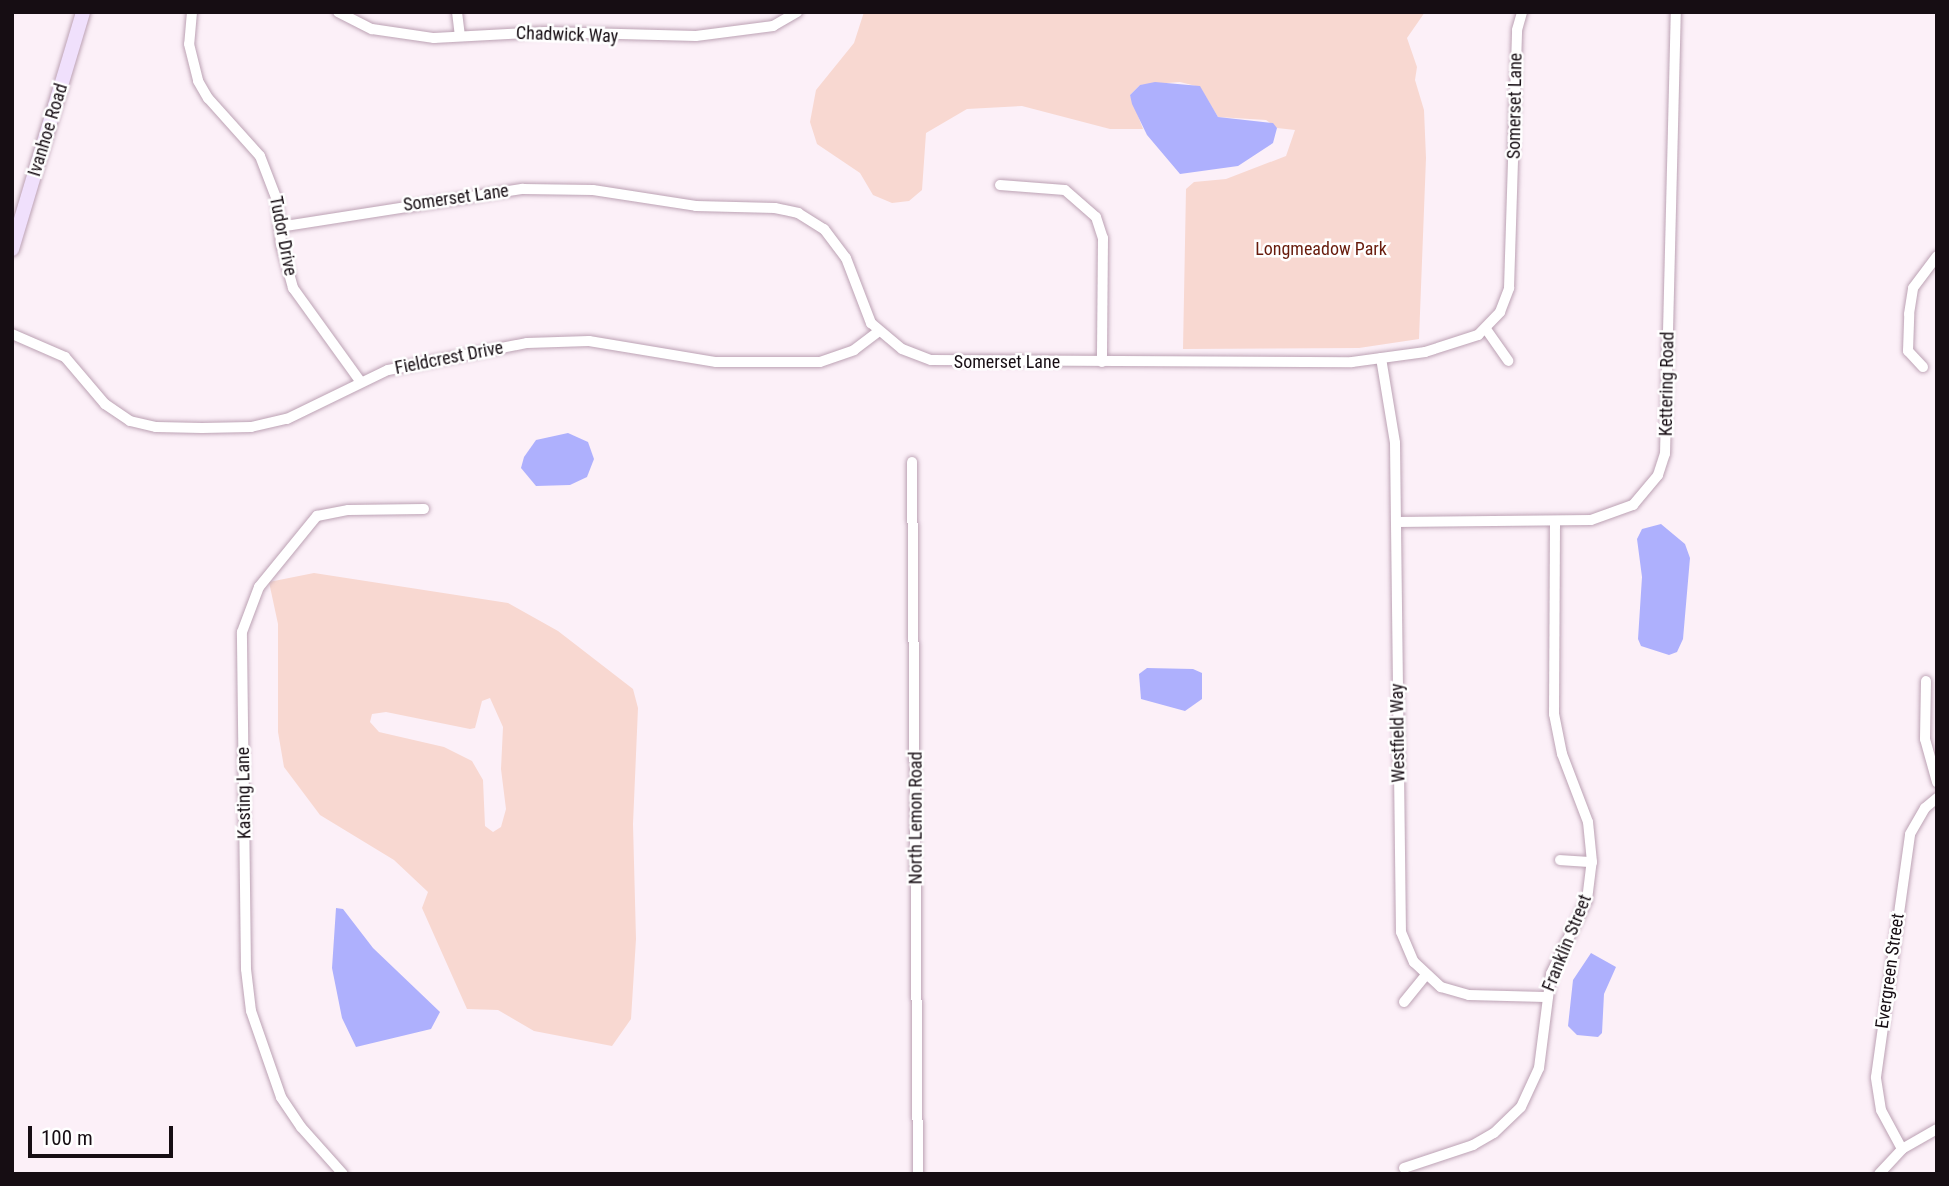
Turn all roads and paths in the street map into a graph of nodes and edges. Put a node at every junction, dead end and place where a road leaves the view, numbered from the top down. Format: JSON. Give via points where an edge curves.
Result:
{"nodes":[{"id":1,"x":83,"y":12,"type":"edge"},
{"id":2,"x":192,"y":12,"type":"edge"},
{"id":3,"x":338,"y":12,"type":"edge"},
{"id":4,"x":457,"y":12,"type":"edge"},
{"id":5,"x":797,"y":12,"type":"edge"},
{"id":6,"x":1522,"y":12,"type":"edge"},
{"id":7,"x":1676,"y":12,"type":"edge"},
{"id":8,"x":460,"y":36,"type":"junction"},
{"id":9,"x":1000,"y":185,"type":"dead end"},
{"id":10,"x":279,"y":227,"type":"junction"},
{"id":11,"x":12,"y":248,"type":"edge"},
{"id":12,"x":1937,"y":256,"type":"edge"},
{"id":13,"x":1486,"y":329,"type":"junction"},
{"id":14,"x":879,"y":331,"type":"junction"},
{"id":15,"x":12,"y":334,"type":"edge"},
{"id":16,"x":1381,"y":358,"type":"junction"},
{"id":17,"x":1508,"y":361,"type":"dead end"},
{"id":18,"x":1102,"y":362,"type":"junction"},
{"id":19,"x":1923,"y":367,"type":"dead end"},
{"id":20,"x":360,"y":381,"type":"junction"},
{"id":21,"x":912,"y":462,"type":"dead end"},
{"id":22,"x":424,"y":509,"type":"dead end"},
{"id":23,"x":1555,"y":521,"type":"junction"},
{"id":24,"x":1396,"y":522,"type":"junction"},
{"id":25,"x":1926,"y":681,"type":"dead end"},
{"id":26,"x":1937,"y":782,"type":"edge"},
{"id":27,"x":1937,"y":797,"type":"edge"},
{"id":28,"x":1560,"y":860,"type":"dead end"},
{"id":29,"x":1592,"y":862,"type":"junction"},
{"id":30,"x":1425,"y":976,"type":"junction"},
{"id":31,"x":1545,"y":997,"type":"junction"},
{"id":32,"x":1404,"y":1002,"type":"dead end"},
{"id":33,"x":1937,"y":1129,"type":"edge"},
{"id":34,"x":1902,"y":1149,"type":"junction"},
{"id":35,"x":1404,"y":1168,"type":"dead end"},
{"id":36,"x":343,"y":1174,"type":"edge"},
{"id":37,"x":918,"y":1174,"type":"edge"},
{"id":38,"x":1879,"y":1174,"type":"edge"}],
"edges":[{"from":1,"to":11,"type":"main road","name":"Ivanhoe Road"},
{"from":2,"to":10,"type":"street","name":"Tudor Drive","via":[[189,44],[194,71],[208,98],[260,156],[275,191]]},
{"from":3,"to":8,"type":"street","name":"Chadwick Way","via":[[399,35]]},
{"from":4,"to":8,"type":"street"},
{"from":5,"to":8,"type":"street","name":"Chadwick Way","via":[[773,26],[695,36],[545,32]]},
{"from":6,"to":13,"type":"street","name":"Somerset Lane","via":[[1517,30],[1511,277],[1504,304]]},
{"from":7,"to":23,"type":"street","name":"Kettering Road","via":[[1664,463],[1644,495],[1616,514]]},
{"from":9,"to":18,"type":"street","via":[[1065,190],[1096,217],[1102,238]]},
{"from":10,"to":14,"type":"street","name":"Somerset Lane","via":[[523,189],[593,190],[696,206],[775,208],[809,218],[832,237]]},
{"from":10,"to":20,"type":"street","name":"Tudor Drive","via":[[293,288]]},
{"from":12,"to":19,"type":"street","via":[[1913,288],[1909,314],[1908,351]]},
{"from":13,"to":16,"type":"street","name":"Somerset Lane","via":[[1466,341]]},
{"from":13,"to":17,"type":"street"},
{"from":14,"to":18,"type":"street","name":"Somerset Lane","via":[[902,349],[932,359]]},
{"from":14,"to":20,"type":"street","name":"Fieldcrest Drive","via":[[854,350],[820,362],[716,362],[589,341],[550,341],[424,360]]},
{"from":15,"to":20,"type":"street","name":"Fieldcrest Drive","via":[[65,357],[119,415],[156,427],[265,424],[287,419]]},
{"from":16,"to":18,"type":"street","name":"Somerset Lane"},
{"from":16,"to":24,"type":"street","name":"Westfield Way","via":[[1395,443]]},
{"from":21,"to":37,"type":"street","name":"North Lemon Road"},
{"from":22,"to":36,"type":"street","name":"Kasting Lane","via":[[340,510],[317,516],[259,587],[243,632],[246,969],[251,1011],[281,1097]]},
{"from":23,"to":24,"type":"street","name":"Kettering Road"},
{"from":23,"to":29,"type":"street","name":"Franklin Street","via":[[1554,714],[1562,754],[1588,822]]},
{"from":24,"to":30,"type":"street","name":"Westfield Way","via":[[1401,932],[1405,948]]},
{"from":25,"to":26,"type":"street","via":[[1925,739]]},
{"from":27,"to":34,"type":"street","name":"Evergreen Street","via":[[1910,834],[1876,1077],[1881,1110]]},
{"from":28,"to":29,"type":"street"},
{"from":29,"to":31,"type":"street","name":"Franklin Street","via":[[1587,900],[1551,974]]},
{"from":30,"to":31,"type":"street","via":[[1469,996]]},
{"from":30,"to":32,"type":"street"},
{"from":31,"to":35,"type":"street","name":"Franklin Street","via":[[1539,1068],[1521,1107],[1494,1133],[1473,1145]]},
{"from":33,"to":34,"type":"street"},
{"from":34,"to":38,"type":"street"}]}
